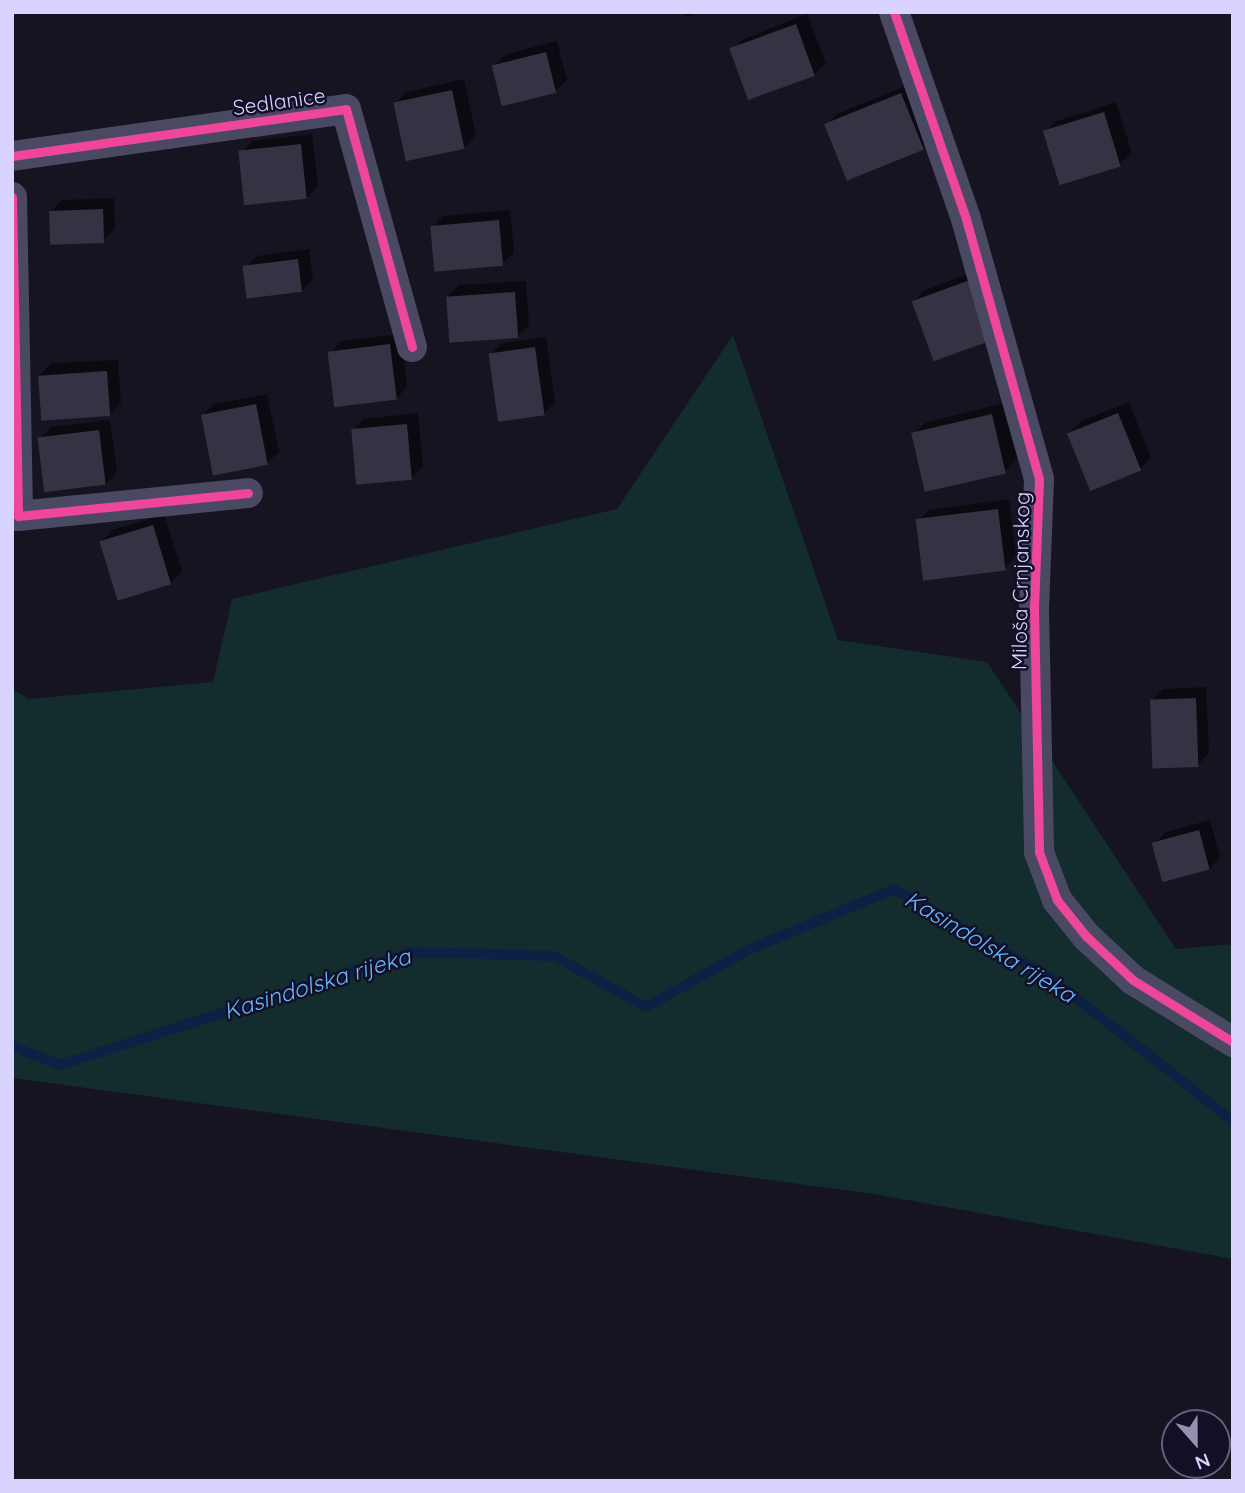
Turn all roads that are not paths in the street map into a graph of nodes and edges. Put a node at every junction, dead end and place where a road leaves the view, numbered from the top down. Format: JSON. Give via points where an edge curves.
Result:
{"nodes":[{"id":1,"x":894,"y":12,"type":"edge"},
{"id":2,"x":12,"y":156,"type":"edge"},
{"id":3,"x":12,"y":197,"type":"edge"},
{"id":4,"x":412,"y":348,"type":"dead end"},
{"id":5,"x":248,"y":493,"type":"dead end"},
{"id":6,"x":1233,"y":1042,"type":"edge"}],
"edges":[{"from":1,"to":6,"type":"street","name":"Miloša Crnjanskog","via":[[966,219],[1040,479],[1034,608],[1039,852],[1057,900],[1086,936],[1133,980]]},
{"from":2,"to":4,"type":"street","name":"Sedlanice","via":[[346,109]]},
{"from":3,"to":5,"type":"street","via":[[18,516]]}]}
